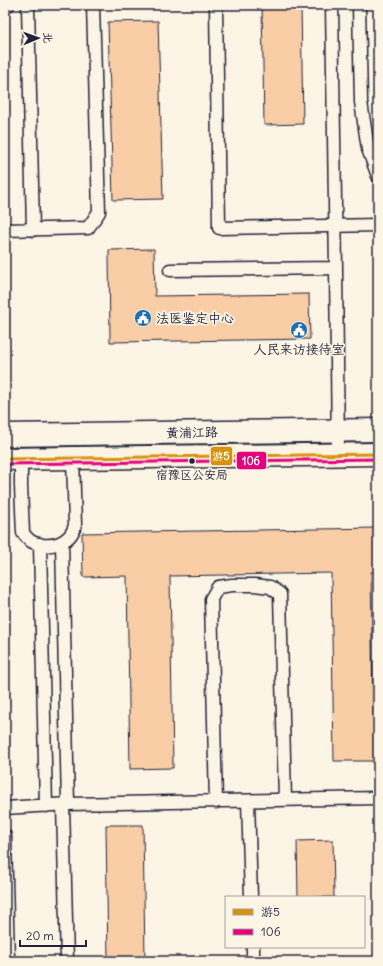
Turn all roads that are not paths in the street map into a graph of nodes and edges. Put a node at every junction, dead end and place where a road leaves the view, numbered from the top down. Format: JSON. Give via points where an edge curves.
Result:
{"nodes":[{"id":1,"x":5,"y":5,"type":"edge"},
{"id":2,"x":8,"y":5,"type":"edge"},
{"id":3,"x":28,"y":5,"type":"edge"},
{"id":4,"x":93,"y":5,"type":"edge"},
{"id":5,"x":216,"y":5,"type":"edge"},
{"id":6,"x":332,"y":5,"type":"edge"},
{"id":7,"x":359,"y":5,"type":"edge"},
{"id":8,"x":378,"y":176,"type":"edge"},
{"id":9,"x":378,"y":225,"type":"edge"},
{"id":10,"x":335,"y":226,"type":"junction"},
{"id":11,"x":5,"y":230,"type":"edge"},
{"id":12,"x":33,"y":230,"type":"junction"},
{"id":13,"x":336,"y":268,"type":"junction"},
{"id":14,"x":170,"y":270,"type":"dead end"},
{"id":15,"x":378,"y":430,"type":"edge"},
{"id":16,"x":338,"y":431,"type":"junction"},
{"id":17,"x":5,"y":435,"type":"edge"},
{"id":18,"x":338,"y":454,"type":"junction"},
{"id":19,"x":378,"y":454,"type":"edge"},
{"id":20,"x":73,"y":458,"type":"junction"},
{"id":21,"x":13,"y":459,"type":"edge"},
{"id":22,"x":62,"y":543,"type":"junction"},
{"id":23,"x":40,"y":544,"type":"junction"},
{"id":24,"x":378,"y":798,"type":"edge"},
{"id":25,"x":285,"y":800,"type":"junction"},
{"id":26,"x":248,"y":801,"type":"junction"},
{"id":27,"x":216,"y":802,"type":"junction"},
{"id":28,"x":66,"y":804,"type":"junction"},
{"id":29,"x":46,"y":806,"type":"junction"},
{"id":30,"x":5,"y":808,"type":"edge"},
{"id":31,"x":5,"y":836,"type":"edge"},
{"id":32,"x":251,"y":896,"type":"edge"},
{"id":33,"x":253,"y":948,"type":"edge"},
{"id":34,"x":8,"y":961,"type":"edge"},
{"id":35,"x":67,"y":961,"type":"edge"},
{"id":36,"x":253,"y":961,"type":"edge"}],
"edges":[{"from":1,"to":2,"type":"lane"},
{"from":3,"to":12,"type":"lane"},
{"from":4,"to":12,"type":"lane","via":[[99,212],[88,228]]},
{"from":5,"to":10,"type":"lane","via":[[219,228]]},
{"from":6,"to":10,"type":"lane"},
{"from":7,"to":8,"type":"lane","via":[[361,102],[368,149]]},
{"from":9,"to":10,"type":"lane"},
{"from":10,"to":13,"type":"lane"},
{"from":11,"to":12,"type":"lane"},
{"from":13,"to":14,"type":"lane"},
{"from":13,"to":16,"type":"lane"},
{"from":15,"to":16,"type":"street","name":"黄浦江路"},
{"from":16,"to":17,"type":"street","name":"黄浦江路"},
{"from":16,"to":18,"type":"lane"},
{"from":18,"to":19,"type":"street","name":"黄浦江路"},
{"from":18,"to":20,"type":"street","name":"黄浦江路"},
{"from":20,"to":21,"type":"street","name":"黄浦江路"},
{"from":20,"to":22,"type":"lane","via":[[74,530]]},
{"from":21,"to":23,"type":"lane","via":[[21,486],[23,533],[34,543]]},
{"from":22,"to":23,"type":"lane"},
{"from":22,"to":28,"type":"lane"},
{"from":23,"to":29,"type":"lane"},
{"from":24,"to":25,"type":"lane"},
{"from":25,"to":26,"type":"lane"},
{"from":25,"to":27,"type":"lane","via":[[280,594],[270,586],[232,585],[218,587],[211,599]]},
{"from":26,"to":27,"type":"lane"},
{"from":26,"to":32,"type":"lane"},
{"from":27,"to":28,"type":"lane"},
{"from":28,"to":29,"type":"lane"},
{"from":28,"to":35,"type":"lane"},
{"from":29,"to":30,"type":"lane"},
{"from":31,"to":34,"type":"lane"},
{"from":33,"to":36,"type":"lane"}]}
